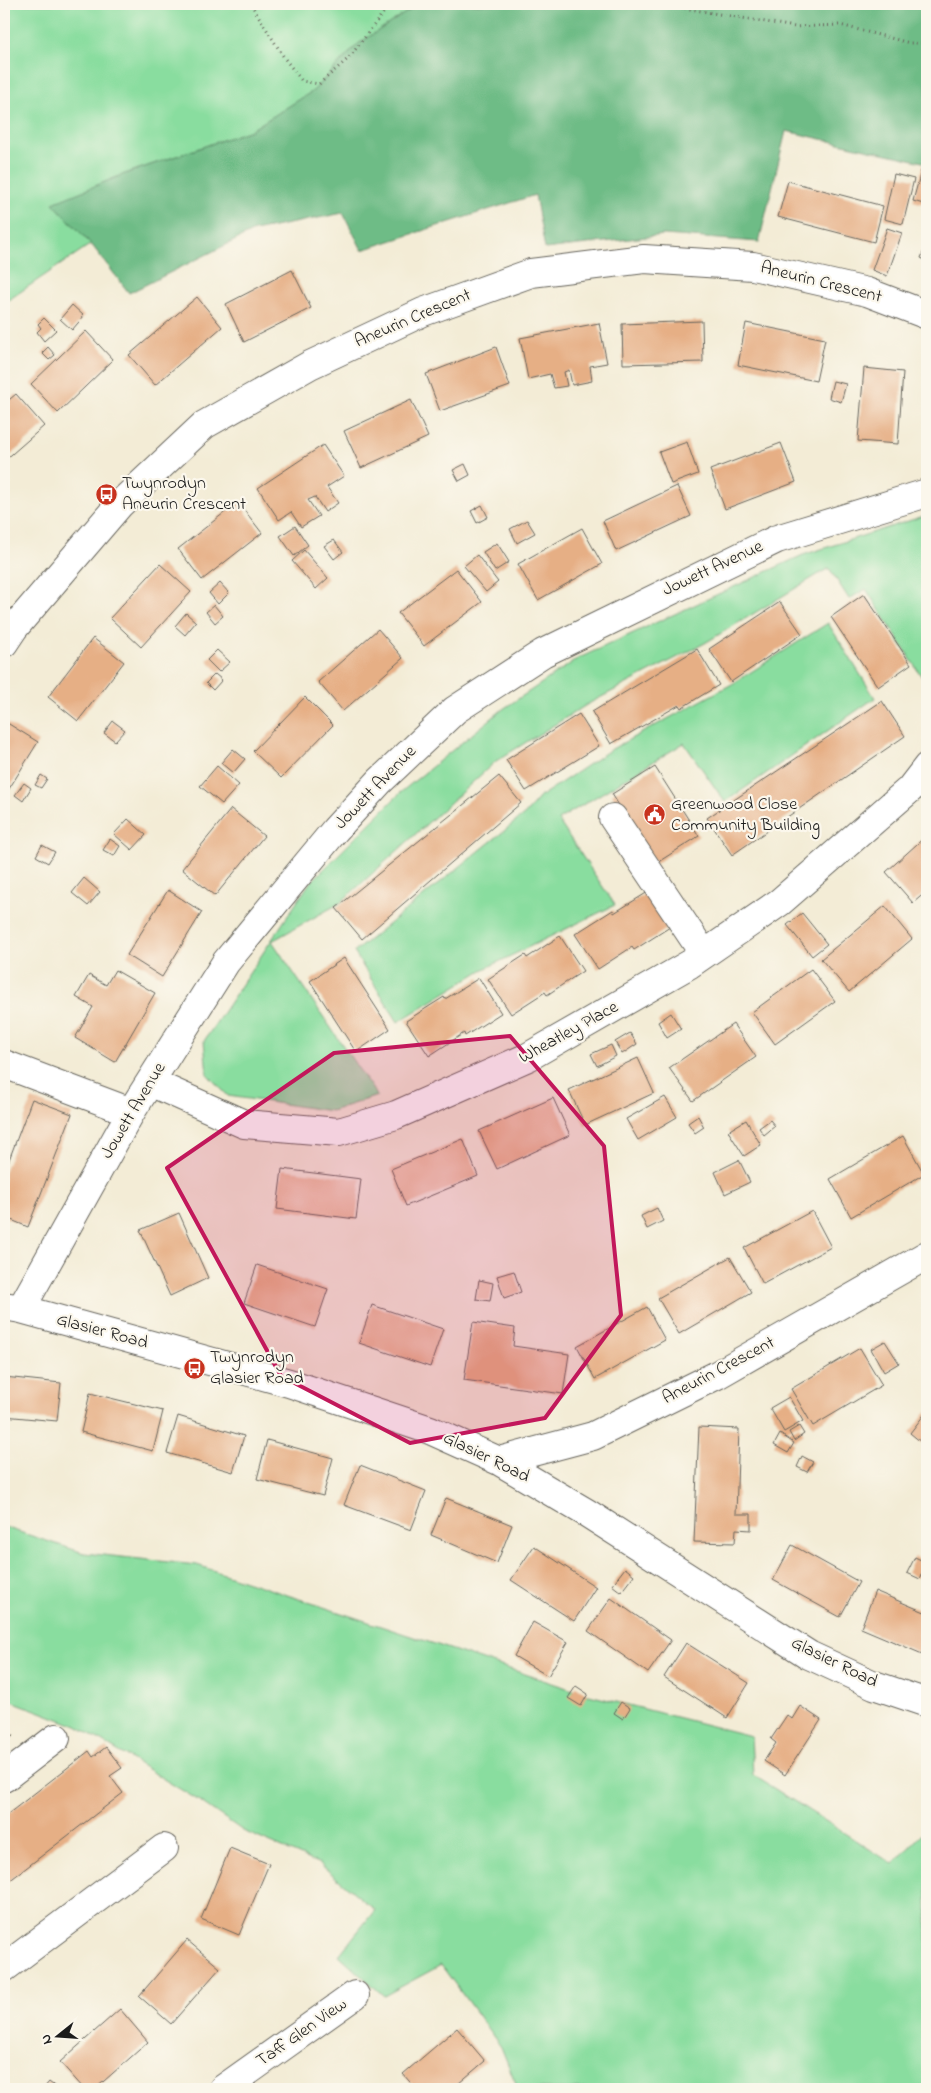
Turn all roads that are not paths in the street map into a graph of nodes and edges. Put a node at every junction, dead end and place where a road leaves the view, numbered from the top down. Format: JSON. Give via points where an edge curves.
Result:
{"nodes":[{"id":1,"x":927,"y":315,"type":"edge"},
{"id":2,"x":927,"y":493,"type":"edge"},
{"id":3,"x":4,"y":643,"type":"edge"},
{"id":4,"x":927,"y":767,"type":"edge"},
{"id":5,"x":613,"y":818,"type":"dead end"},
{"id":6,"x":704,"y":954,"type":"junction"},
{"id":7,"x":4,"y":1064,"type":"edge"},
{"id":8,"x":150,"y":1082,"type":"junction"},
{"id":9,"x":131,"y":1112,"type":"junction"},
{"id":10,"x":927,"y":1255,"type":"edge"},
{"id":11,"x":12,"y":1308,"type":"edge"},
{"id":12,"x":499,"y":1461,"type":"junction"},
{"id":13,"x":927,"y":1703,"type":"edge"},
{"id":14,"x":56,"y":1738,"type":"dead end"},
{"id":15,"x":4,"y":1778,"type":"edge"},
{"id":16,"x":164,"y":1848,"type":"dead end"},
{"id":17,"x":4,"y":1968,"type":"edge"},
{"id":18,"x":356,"y":1995,"type":"dead end"},
{"id":19,"x":223,"y":2089,"type":"edge"}],
"edges":[{"from":1,"to":3,"type":"street","name":"Aneurin Crescent","via":[[867,292],[753,266],[644,260],[531,272],[414,316],[310,365],[204,425],[120,504]]},
{"from":2,"to":8,"type":"street","name":"Jowett Avenue","via":[[777,539],[542,653],[456,710],[380,781],[335,830],[232,954]]},
{"from":4,"to":6,"type":"street","name":"Wheatley Place","via":[[910,789],[780,902]]},
{"from":5,"to":6,"type":"street"},
{"from":6,"to":8,"type":"street","name":"Wheatley Place","via":[[528,1057],[396,1115],[339,1132],[244,1124]]},
{"from":7,"to":9,"type":"street"},
{"from":8,"to":9,"type":"street","name":"Jowett Avenue"},
{"from":9,"to":11,"type":"street","name":"Jowett Avenue"},
{"from":10,"to":12,"type":"street","name":"Aneurin Crescent","via":[[717,1375],[593,1436]]},
{"from":11,"to":12,"type":"street","name":"Glasier Road","via":[[289,1383],[430,1430]]},
{"from":12,"to":13,"type":"street","name":"Glasier Road","via":[[810,1655],[874,1685]]},
{"from":14,"to":15,"type":"street"},
{"from":16,"to":17,"type":"street"},
{"from":18,"to":19,"type":"street","name":"Taff Glen View"}]}
